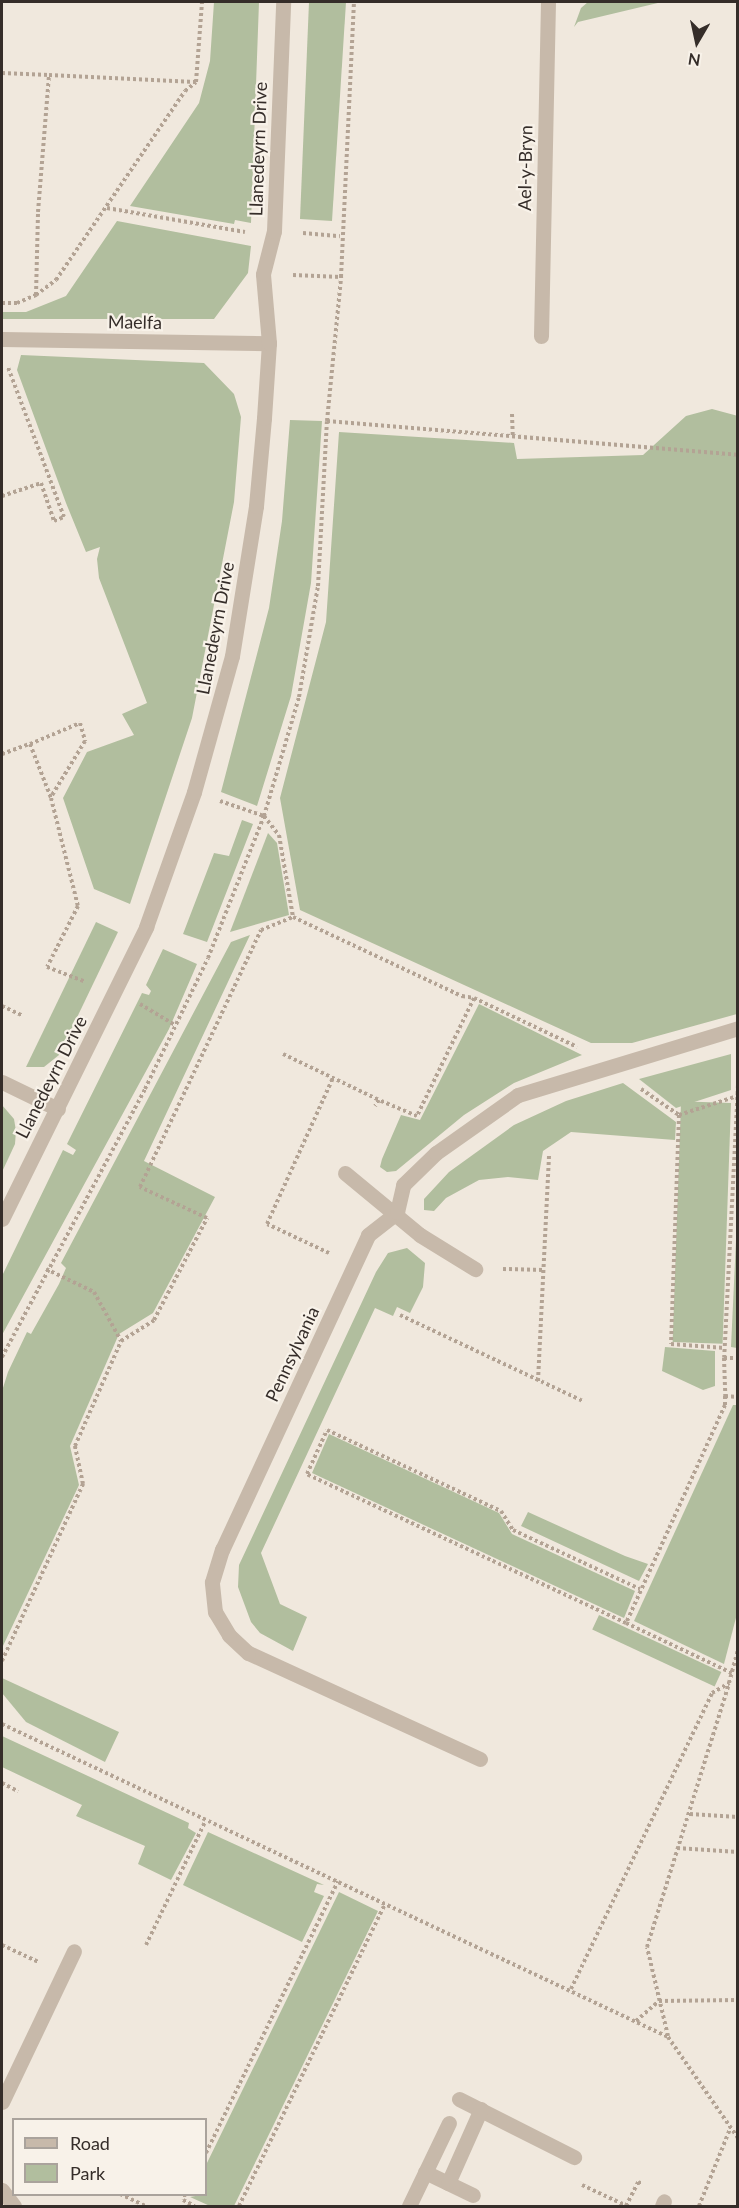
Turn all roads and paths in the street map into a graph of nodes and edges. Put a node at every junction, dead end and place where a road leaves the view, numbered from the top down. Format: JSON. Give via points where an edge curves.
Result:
{"nodes":[{"id":1,"x":202,"y":2,"type":"edge"},
{"id":2,"x":283,"y":2,"type":"edge"},
{"id":3,"x":548,"y":2,"type":"edge"},
{"id":4,"x":2,"y":73,"type":"edge"},
{"id":5,"x":49,"y":75,"type":"junction"},
{"id":6,"x":196,"y":82,"type":"junction"},
{"id":7,"x":106,"y":208,"type":"junction"},
{"id":8,"x":274,"y":231,"type":"junction"},
{"id":9,"x":341,"y":236,"type":"dead end"},
{"id":10,"x":263,"y":274,"type":"junction"},
{"id":11,"x":341,"y":277,"type":"dead end"},
{"id":12,"x":36,"y":295,"type":"junction"},
{"id":13,"x":2,"y":303,"type":"edge"},
{"id":14,"x":541,"y":336,"type":"dead end"},
{"id":15,"x":269,"y":343,"type":"junction"},
{"id":16,"x":3,"y":347,"type":"edge"},
{"id":17,"x":512,"y":414,"type":"dead end"},
{"id":18,"x":327,"y":421,"type":"dead end"},
{"id":19,"x":513,"y":437,"type":"junction"},
{"id":20,"x":738,"y":455,"type":"edge"},
{"id":21,"x":2,"y":496,"type":"edge"},
{"id":22,"x":30,"y":744,"type":"junction"},
{"id":23,"x":2,"y":754,"type":"edge"},
{"id":24,"x":194,"y":792,"type":"junction"},
{"id":25,"x":51,"y":798,"type":"junction"},
{"id":26,"x":292,"y":917,"type":"junction"},
{"id":27,"x":84,"y":981,"type":"dead end"},
{"id":28,"x":474,"y":998,"type":"junction"},
{"id":29,"x":139,"y":1003,"type":"dead end"},
{"id":30,"x":2,"y":1006,"type":"edge"},
{"id":31,"x":23,"y":1016,"type":"dead end"},
{"id":32,"x":175,"y":1025,"type":"dead end"},
{"id":33,"x":738,"y":1028,"type":"edge"},
{"id":34,"x":283,"y":1054,"type":"dead end"},
{"id":35,"x":607,"y":1065,"type":"junction"},
{"id":36,"x":333,"y":1078,"type":"junction"},
{"id":37,"x":2,"y":1082,"type":"edge"},
{"id":38,"x":738,"y":1085,"type":"edge"},
{"id":39,"x":737,"y":1096,"type":"edge"},
{"id":40,"x":379,"y":1100,"type":"junction"},
{"id":41,"x":375,"y":1106,"type":"dead end"},
{"id":42,"x":58,"y":1109,"type":"junction"},
{"id":43,"x":679,"y":1115,"type":"junction"},
{"id":44,"x":549,"y":1154,"type":"dead end"},
{"id":45,"x":345,"y":1173,"type":"dead end"},
{"id":46,"x":397,"y":1212,"type":"junction"},
{"id":47,"x":2,"y":1219,"type":"edge"},
{"id":48,"x":354,"y":1265,"type":"junction"},
{"id":49,"x":46,"y":1269,"type":"dead end"},
{"id":50,"x":475,"y":1269,"type":"joint"},
{"id":51,"x":543,"y":1270,"type":"junction"},
{"id":52,"x":400,"y":1315,"type":"dead end"},
{"id":53,"x":121,"y":1341,"type":"junction"},
{"id":54,"x":725,"y":1348,"type":"junction"},
{"id":55,"x":724,"y":1358,"type":"junction"},
{"id":56,"x":738,"y":1358,"type":"edge"},
{"id":57,"x":538,"y":1380,"type":"junction"},
{"id":58,"x":725,"y":1396,"type":"junction"},
{"id":59,"x":738,"y":1397,"type":"edge"},
{"id":60,"x":583,"y":1401,"type":"dead end"},
{"id":61,"x":640,"y":1589,"type":"junction"},
{"id":62,"x":626,"y":1623,"type":"junction"},
{"id":63,"x":738,"y":1649,"type":"edge"},
{"id":64,"x":2,"y":1660,"type":"edge"},
{"id":65,"x":732,"y":1673,"type":"junction"},
{"id":66,"x":729,"y":1683,"type":"junction"},
{"id":67,"x":2,"y":1724,"type":"edge"},
{"id":68,"x":480,"y":1759,"type":"dead end"},
{"id":69,"x":2,"y":1783,"type":"edge"},
{"id":70,"x":18,"y":1791,"type":"dead end"},
{"id":71,"x":690,"y":1814,"type":"junction"},
{"id":72,"x":738,"y":1817,"type":"edge"},
{"id":73,"x":205,"y":1822,"type":"junction"},
{"id":74,"x":677,"y":1848,"type":"junction"},
{"id":75,"x":738,"y":1852,"type":"edge"},
{"id":76,"x":338,"y":1881,"type":"junction"},
{"id":77,"x":385,"y":1904,"type":"junction"},
{"id":78,"x":2,"y":1945,"type":"edge"},
{"id":79,"x":146,"y":1945,"type":"dead end"},
{"id":80,"x":74,"y":1951,"type":"dead end"},
{"id":81,"x":63,"y":1974,"type":"junction"},
{"id":82,"x":571,"y":1989,"type":"junction"},
{"id":83,"x":738,"y":2000,"type":"edge"},
{"id":84,"x":659,"y":2001,"type":"junction"},
{"id":85,"x":636,"y":2021,"type":"junction"},
{"id":86,"x":668,"y":2037,"type":"junction"},
{"id":87,"x":459,"y":2099,"type":"dead end"},
{"id":88,"x":2,"y":2102,"type":"edge"},
{"id":89,"x":482,"y":2109,"type":"junction"},
{"id":90,"x":449,"y":2123,"type":"dead end"},
{"id":91,"x":730,"y":2128,"type":"junction"},
{"id":92,"x":738,"y":2138,"type":"edge"},
{"id":93,"x":207,"y":2151,"type":"edge"},
{"id":94,"x":574,"y":2157,"type":"dead end"},
{"id":95,"x":425,"y":2172,"type":"junction"},
{"id":96,"x":448,"y":2182,"type":"junction"},
{"id":97,"x":2,"y":2190,"type":"edge"},
{"id":98,"x":473,"y":2195,"type":"dead end"},
{"id":99,"x":124,"y":2196,"type":"edge"},
{"id":100,"x":184,"y":2196,"type":"edge"},
{"id":101,"x":14,"y":2206,"type":"edge"},
{"id":102,"x":146,"y":2206,"type":"edge"},
{"id":103,"x":195,"y":2206,"type":"edge"},
{"id":104,"x":238,"y":2206,"type":"edge"},
{"id":105,"x":409,"y":2206,"type":"edge"},
{"id":106,"x":699,"y":2206,"type":"edge"}],
"edges":[{"from":1,"to":6,"type":"path"},
{"from":2,"to":8,"type":"street","name":"Llanedeyrn Drive"},
{"from":3,"to":14,"type":"street","name":"Ael-y-Bryn"},
{"from":4,"to":5,"type":"path"},
{"from":5,"to":6,"type":"path"},
{"from":5,"to":12,"type":"path"},
{"from":6,"to":7,"type":"path","via":[[185,91]]},
{"from":7,"to":8,"type":"path","via":[[232,232]]},
{"from":7,"to":12,"type":"path","via":[[56,280]]},
{"from":8,"to":9,"type":"path"},
{"from":8,"to":10,"type":"street","name":"Llanedeyrn Drive"},
{"from":10,"to":11,"type":"path"},
{"from":10,"to":15,"type":"street","name":"Llanedeyrn Drive"},
{"from":12,"to":13,"type":"path","via":[[17,303]]},
{"from":15,"to":16,"type":"street","name":"Maelfa"},
{"from":15,"to":24,"type":"street","name":"Llanedeyrn Drive","via":[[256,506],[244,594],[229,668]]},
{"from":16,"to":21,"type":"path","via":[[64,517],[54,521],[41,483]]},
{"from":17,"to":19,"type":"path"},
{"from":18,"to":19,"type":"path"},
{"from":19,"to":20,"type":"path"},
{"from":22,"to":23,"type":"path"},
{"from":22,"to":25,"type":"path"},
{"from":22,"to":25,"type":"path","via":[[80,723],[84,741]]},
{"from":24,"to":26,"type":"path","via":[[264,816],[279,835]]},
{"from":24,"to":42,"type":"street","name":"Llanedeyrn Drive","via":[[146,927]]},
{"from":25,"to":27,"type":"path","via":[[78,906],[47,967]]},
{"from":26,"to":28,"type":"path","via":[[462,996]]},
{"from":26,"to":53,"type":"path","via":[[261,930],[140,1187],[207,1218],[154,1320]]},
{"from":28,"to":35,"type":"path","via":[[590,1053]]},
{"from":28,"to":40,"type":"path","via":[[417,1116]]},
{"from":29,"to":32,"type":"path"},
{"from":30,"to":31,"type":"path"},
{"from":33,"to":35,"type":"street"},
{"from":34,"to":36,"type":"path"},
{"from":35,"to":43,"type":"path"},
{"from":35,"to":46,"type":"street","via":[[518,1095],[479,1120],[403,1185]]},
{"from":36,"to":40,"type":"path"},
{"from":36,"to":48,"type":"path","via":[[267,1224]]},
{"from":37,"to":42,"type":"street"},
{"from":38,"to":39,"type":"path"},
{"from":39,"to":43,"type":"path"},
{"from":39,"to":54,"type":"path"},
{"from":40,"to":41,"type":"path"},
{"from":42,"to":47,"type":"street","name":"Llanedeyrn Drive"},
{"from":43,"to":54,"type":"path","via":[[670,1344]]},
{"from":44,"to":51,"type":"path"},
{"from":45,"to":46,"type":"street"},
{"from":46,"to":48,"type":"street","name":"Pennsylvania","via":[[368,1235]]},
{"from":46,"to":50,"type":"street","via":[[420,1235]]},
{"from":48,"to":68,"type":"street","name":"Pennsylvania","via":[[222,1550],[212,1582],[215,1612],[229,1635],[248,1653]]},
{"from":49,"to":53,"type":"path","via":[[94,1292]]},
{"from":50,"to":51,"type":"path"},
{"from":51,"to":57,"type":"path"},
{"from":52,"to":57,"type":"path"},
{"from":53,"to":64,"type":"path","via":[[75,1446],[83,1484]]},
{"from":54,"to":55,"type":"path"},
{"from":55,"to":56,"type":"path"},
{"from":55,"to":58,"type":"path"},
{"from":57,"to":60,"type":"path"},
{"from":58,"to":59,"type":"path"},
{"from":58,"to":61,"type":"path","via":[[725,1405]]},
{"from":61,"to":62,"type":"path"},
{"from":61,"to":62,"type":"path","via":[[513,1530],[501,1511],[327,1430],[307,1474]]},
{"from":62,"to":65,"type":"path"},
{"from":63,"to":65,"type":"path"},
{"from":65,"to":66,"type":"path"},
{"from":66,"to":71,"type":"path"},
{"from":66,"to":82,"type":"path","via":[[712,1693]]},
{"from":67,"to":73,"type":"path"},
{"from":69,"to":70,"type":"path"},
{"from":71,"to":72,"type":"path"},
{"from":71,"to":74,"type":"path"},
{"from":73,"to":76,"type":"path"},
{"from":73,"to":79,"type":"path"},
{"from":74,"to":75,"type":"path"},
{"from":74,"to":84,"type":"path","via":[[647,1947]]},
{"from":76,"to":77,"type":"path"},
{"from":76,"to":93,"type":"path"},
{"from":77,"to":82,"type":"path"},
{"from":77,"to":104,"type":"path"},
{"from":78,"to":81,"type":"path"},
{"from":80,"to":81,"type":"street"},
{"from":81,"to":88,"type":"street"},
{"from":82,"to":85,"type":"path"},
{"from":83,"to":84,"type":"path"},
{"from":84,"to":85,"type":"path"},
{"from":84,"to":86,"type":"path"},
{"from":85,"to":86,"type":"path"},
{"from":86,"to":91,"type":"path"},
{"from":87,"to":89,"type":"street"},
{"from":89,"to":94,"type":"street"},
{"from":89,"to":96,"type":"street"},
{"from":90,"to":95,"type":"street"},
{"from":91,"to":92,"type":"path"},
{"from":91,"to":106,"type":"path"},
{"from":95,"to":96,"type":"street"},
{"from":95,"to":105,"type":"street"},
{"from":96,"to":98,"type":"street"},
{"from":97,"to":101,"type":"street"},
{"from":99,"to":102,"type":"path"},
{"from":100,"to":103,"type":"path","via":[[183,2200]]}]}
